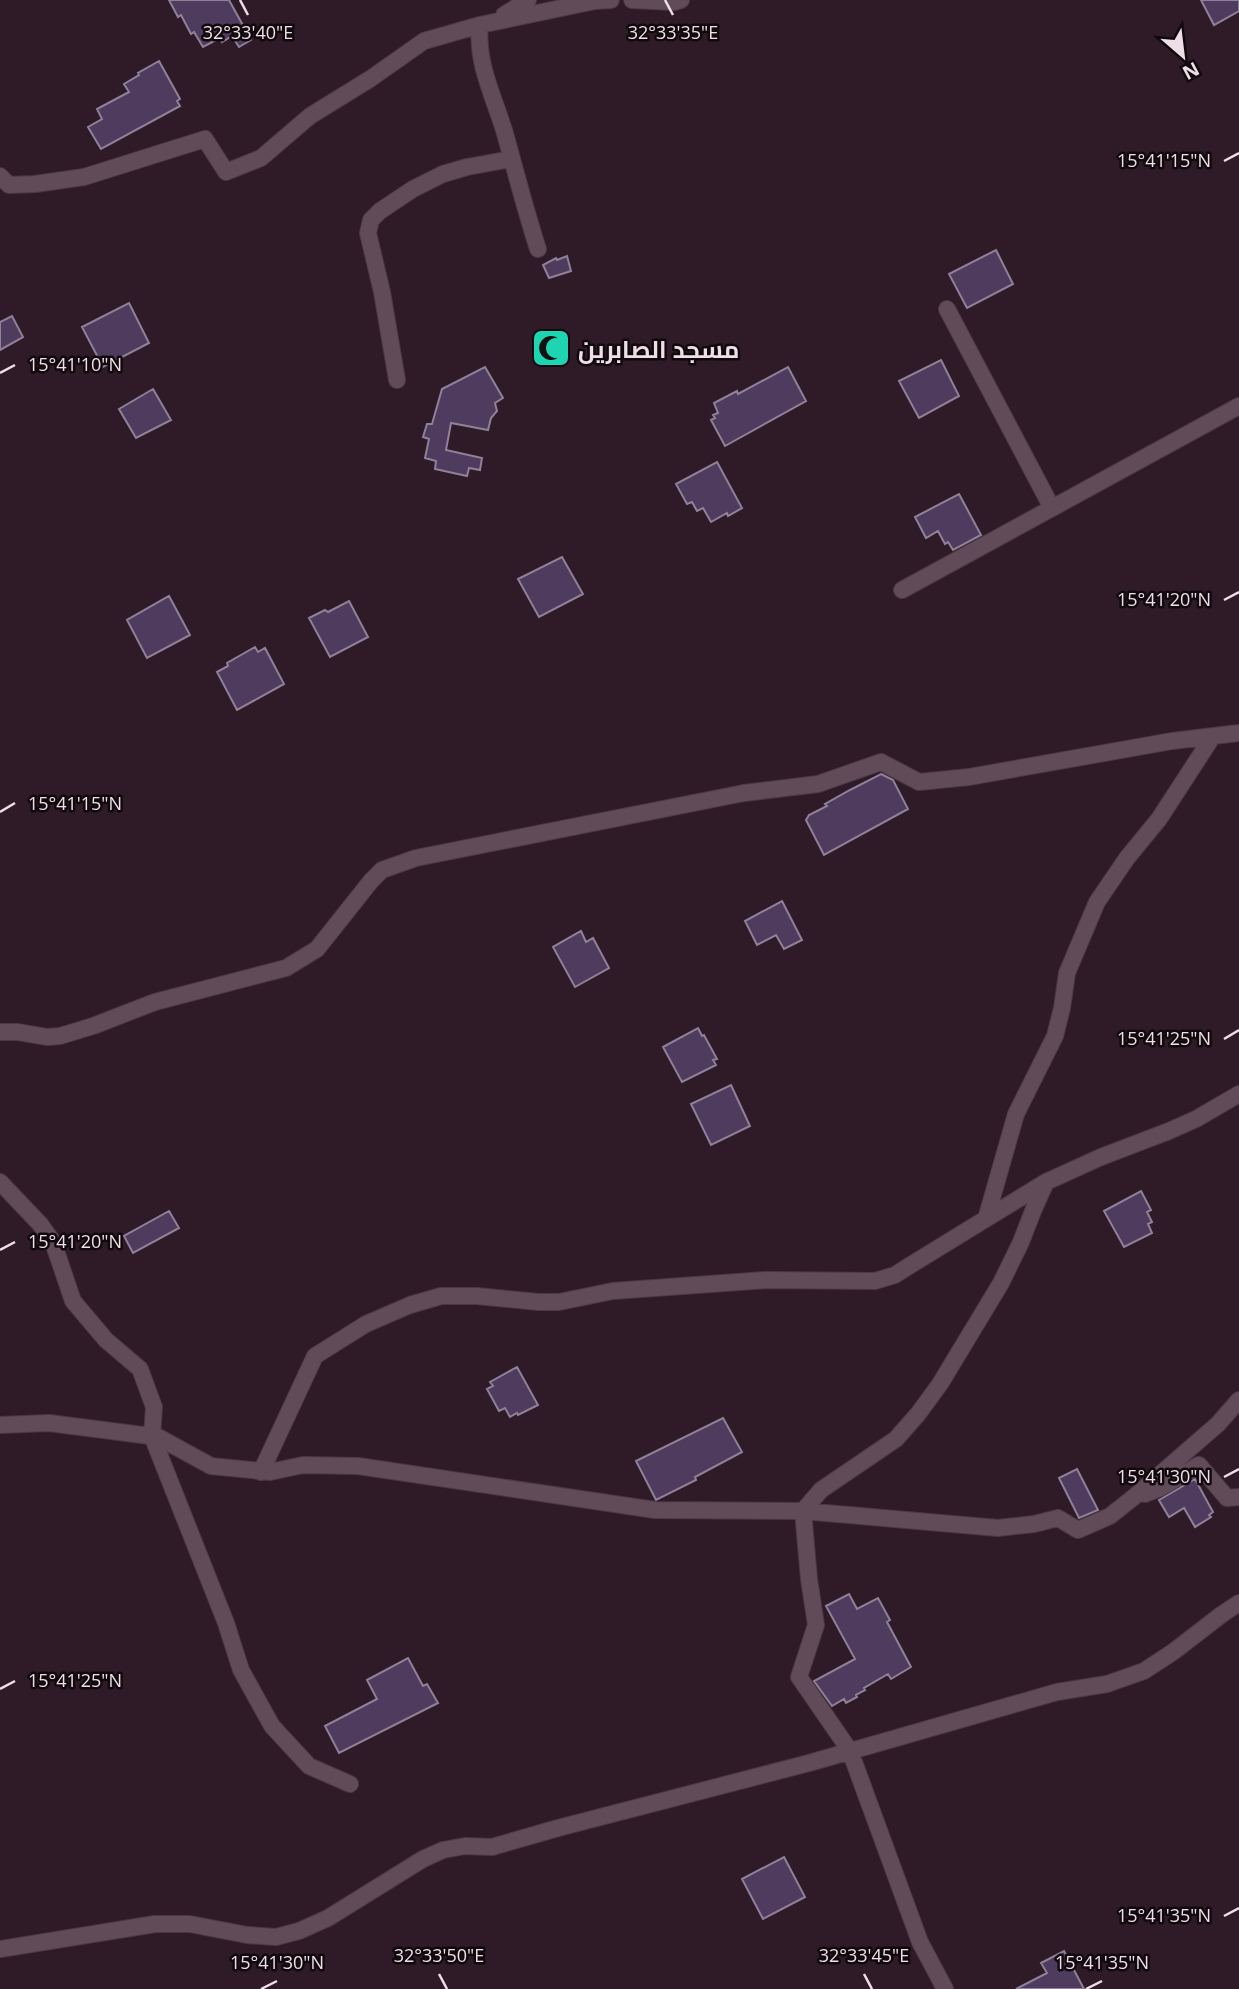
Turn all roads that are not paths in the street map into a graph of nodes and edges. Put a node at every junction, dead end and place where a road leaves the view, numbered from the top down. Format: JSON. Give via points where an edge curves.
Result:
{"nodes":[{"id":1,"x":528,"y":0,"type":"edge"},
{"id":2,"x":611,"y":0,"type":"edge"},
{"id":3,"x":632,"y":0,"type":"edge"},
{"id":4,"x":681,"y":0,"type":"edge"},
{"id":5,"x":486,"y":24,"type":"junction"},
{"id":6,"x":511,"y":159,"type":"junction"},
{"id":7,"x":0,"y":176,"type":"edge"},
{"id":8,"x":538,"y":249,"type":"dead end"},
{"id":9,"x":947,"y":309,"type":"dead end"},
{"id":10,"x":397,"y":380,"type":"dead end"},
{"id":11,"x":1239,"y":406,"type":"edge"},
{"id":12,"x":1052,"y":508,"type":"junction"},
{"id":13,"x":902,"y":590,"type":"dead end"},
{"id":14,"x":1239,"y":733,"type":"edge"},
{"id":15,"x":1213,"y":736,"type":"junction"},
{"id":16,"x":0,"y":1032,"type":"edge"},
{"id":17,"x":1239,"y":1094,"type":"edge"},
{"id":18,"x":0,"y":1182,"type":"edge"},
{"id":19,"x":1046,"y":1182,"type":"junction"},
{"id":20,"x":986,"y":1219,"type":"junction"},
{"id":21,"x":1239,"y":1401,"type":"edge"},
{"id":22,"x":0,"y":1425,"type":"edge"},
{"id":23,"x":152,"y":1436,"type":"junction"},
{"id":24,"x":261,"y":1472,"type":"junction"},
{"id":25,"x":1134,"y":1497,"type":"junction"},
{"id":26,"x":1239,"y":1497,"type":"edge"},
{"id":27,"x":803,"y":1511,"type":"junction"},
{"id":28,"x":1239,"y":1603,"type":"edge"},
{"id":29,"x":850,"y":1751,"type":"junction"},
{"id":30,"x":350,"y":1784,"type":"dead end"},
{"id":31,"x":0,"y":1950,"type":"edge"},
{"id":32,"x":944,"y":1989,"type":"edge"}],
"edges":[{"from":1,"to":5,"type":"street"},
{"from":2,"to":5,"type":"street"},
{"from":3,"to":4,"type":"street"},
{"from":5,"to":6,"type":"street","via":[[479,49],[481,63]]},
{"from":5,"to":7,"type":"street","via":[[424,41],[310,116],[261,158],[226,172],[205,139],[84,177],[9,185]]},
{"from":6,"to":8,"type":"street"},
{"from":6,"to":10,"type":"street","via":[[443,174],[413,189],[371,220],[368,233]]},
{"from":9,"to":12,"type":"street"},
{"from":11,"to":12,"type":"street"},
{"from":12,"to":13,"type":"street"},
{"from":14,"to":15,"type":"street"},
{"from":15,"to":16,"type":"street","via":[[969,778],[919,782],[881,762],[818,784],[744,793],[416,858],[382,870],[317,949],[286,968],[155,1002],[60,1036]]},
{"from":15,"to":20,"type":"street","via":[[1097,902],[1067,973],[1055,1036],[1016,1114]]},
{"from":17,"to":19,"type":"street","via":[[1169,1131]]},
{"from":18,"to":23,"type":"street","via":[[53,1242],[73,1301],[106,1340],[140,1369],[154,1407]]},
{"from":19,"to":20,"type":"street"},
{"from":19,"to":27,"type":"street","via":[[1001,1283],[918,1414],[896,1439],[821,1490]]},
{"from":20,"to":24,"type":"street","via":[[895,1275],[875,1281],[766,1280],[655,1287],[559,1302],[442,1296],[410,1305],[366,1324],[315,1356]]},
{"from":21,"to":25,"type":"street"},
{"from":22,"to":23,"type":"street","via":[[49,1423]]},
{"from":23,"to":24,"type":"street","via":[[211,1466]]},
{"from":23,"to":30,"type":"street","via":[[241,1670],[272,1726],[309,1766]]},
{"from":24,"to":27,"type":"street","via":[[303,1465],[358,1466],[655,1510]]},
{"from":25,"to":26,"type":"street","via":[[1160,1489],[1199,1465],[1227,1498]]},
{"from":25,"to":27,"type":"street","via":[[1110,1516],[1079,1530],[1058,1518],[998,1528]]},
{"from":27,"to":29,"type":"street","via":[[816,1625],[799,1677]]},
{"from":28,"to":29,"type":"street","via":[[1143,1671]]},
{"from":29,"to":31,"type":"street","via":[[492,1847],[443,1850],[328,1918],[276,1937],[190,1924],[155,1924]]},
{"from":29,"to":32,"type":"street","via":[[920,1942]]}]}
